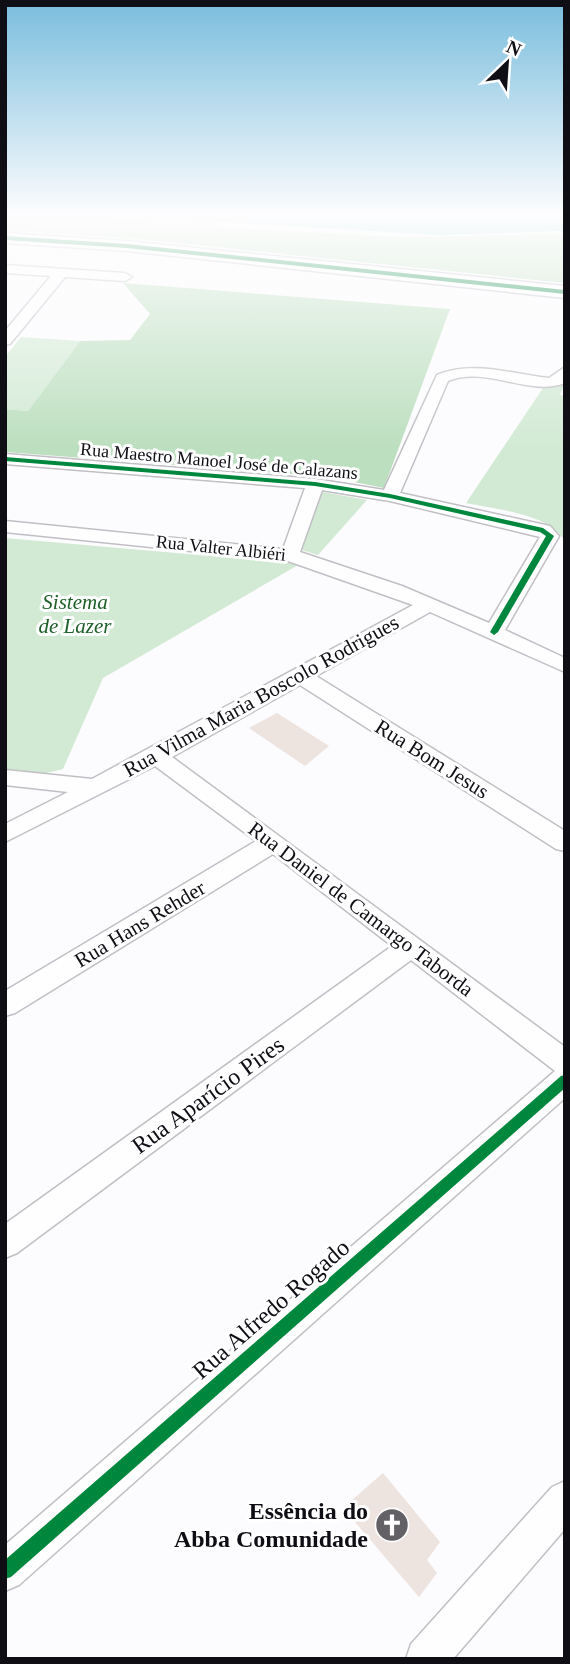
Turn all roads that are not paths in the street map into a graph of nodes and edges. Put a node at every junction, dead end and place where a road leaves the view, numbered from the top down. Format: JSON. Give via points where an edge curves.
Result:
{"nodes":[{"id":1,"x":43,"y":294,"type":"edge"},
{"id":2,"x":5,"y":341,"type":"edge"},
{"id":3,"x":565,"y":372,"type":"edge"},
{"id":4,"x":5,"y":459,"type":"edge"},
{"id":5,"x":315,"y":484,"type":"junction"},
{"id":6,"x":390,"y":496,"type":"junction"},
{"id":7,"x":5,"y":526,"type":"edge"},
{"id":8,"x":290,"y":555,"type":"junction"},
{"id":9,"x":429,"y":604,"type":"junction"},
{"id":10,"x":494,"y":632,"type":"junction"},
{"id":11,"x":565,"y":666,"type":"edge"},
{"id":12,"x":300,"y":675,"type":"junction"},
{"id":13,"x":156,"y":756,"type":"junction"},
{"id":14,"x":5,"y":777,"type":"edge"},
{"id":15,"x":93,"y":787,"type":"junction"},
{"id":16,"x":5,"y":834,"type":"edge"},
{"id":17,"x":274,"y":842,"type":"junction"},
{"id":18,"x":565,"y":843,"type":"edge"},
{"id":19,"x":411,"y":946,"type":"junction"},
{"id":20,"x":5,"y":1005,"type":"edge"},
{"id":21,"x":565,"y":1063,"type":"edge"},
{"id":22,"x":565,"y":1080,"type":"edge"},
{"id":23,"x":5,"y":1243,"type":"edge"},
{"id":24,"x":565,"y":1500,"type":"edge"},
{"id":25,"x":5,"y":1571,"type":"edge"},
{"id":26,"x":426,"y":1659,"type":"edge"}],
"edges":[{"from":1,"to":2,"type":"street"},
{"from":3,"to":6,"type":"street","via":[[550,383],[467,373],[446,375]]},
{"from":4,"to":5,"type":"street","name":"Rua Maestro Manoel José de Calazans"},
{"from":5,"to":6,"type":"street","name":"Rua Maestro Manoel José de Calazans"},
{"from":5,"to":8,"type":"street"},
{"from":6,"to":10,"type":"street","name":"Rua Maestro Manoel José de Calazans","via":[[533,526],[550,536]]},
{"from":7,"to":8,"type":"street","name":"Rua Valter Albiéri"},
{"from":8,"to":9,"type":"street","name":"Rua Valter Albiéri"},
{"from":9,"to":10,"type":"street","name":"Rua Valter Albiéri"},
{"from":9,"to":12,"type":"street","name":"Rua Vilma Maria Boscolo Rodrigues"},
{"from":10,"to":11,"type":"street","name":"Rua Valter Albiéri"},
{"from":12,"to":13,"type":"street","name":"Rua Vilma Maria Boscolo Rodrigues"},
{"from":12,"to":18,"type":"street","name":"Rua Bom Jesus"},
{"from":13,"to":15,"type":"street","name":"Rua Vilma Maria Boscolo Rodrigues"},
{"from":13,"to":17,"type":"street","name":"Rua Daniel de Camargo Taborda"},
{"from":14,"to":15,"type":"street"},
{"from":15,"to":16,"type":"street","name":"Rua Vilma Maria Boscolo Rodrigues"},
{"from":17,"to":19,"type":"street","name":"Rua Daniel de Camargo Taborda"},
{"from":17,"to":20,"type":"street","name":"Rua Hans Rehder"},
{"from":19,"to":21,"type":"street","name":"Rua Daniel de Camargo Taborda"},
{"from":19,"to":23,"type":"street","name":"Rua Aparício Pires"},
{"from":22,"to":25,"type":"street","name":"Rua Alfredo Rogado"},
{"from":24,"to":26,"type":"street"}]}
